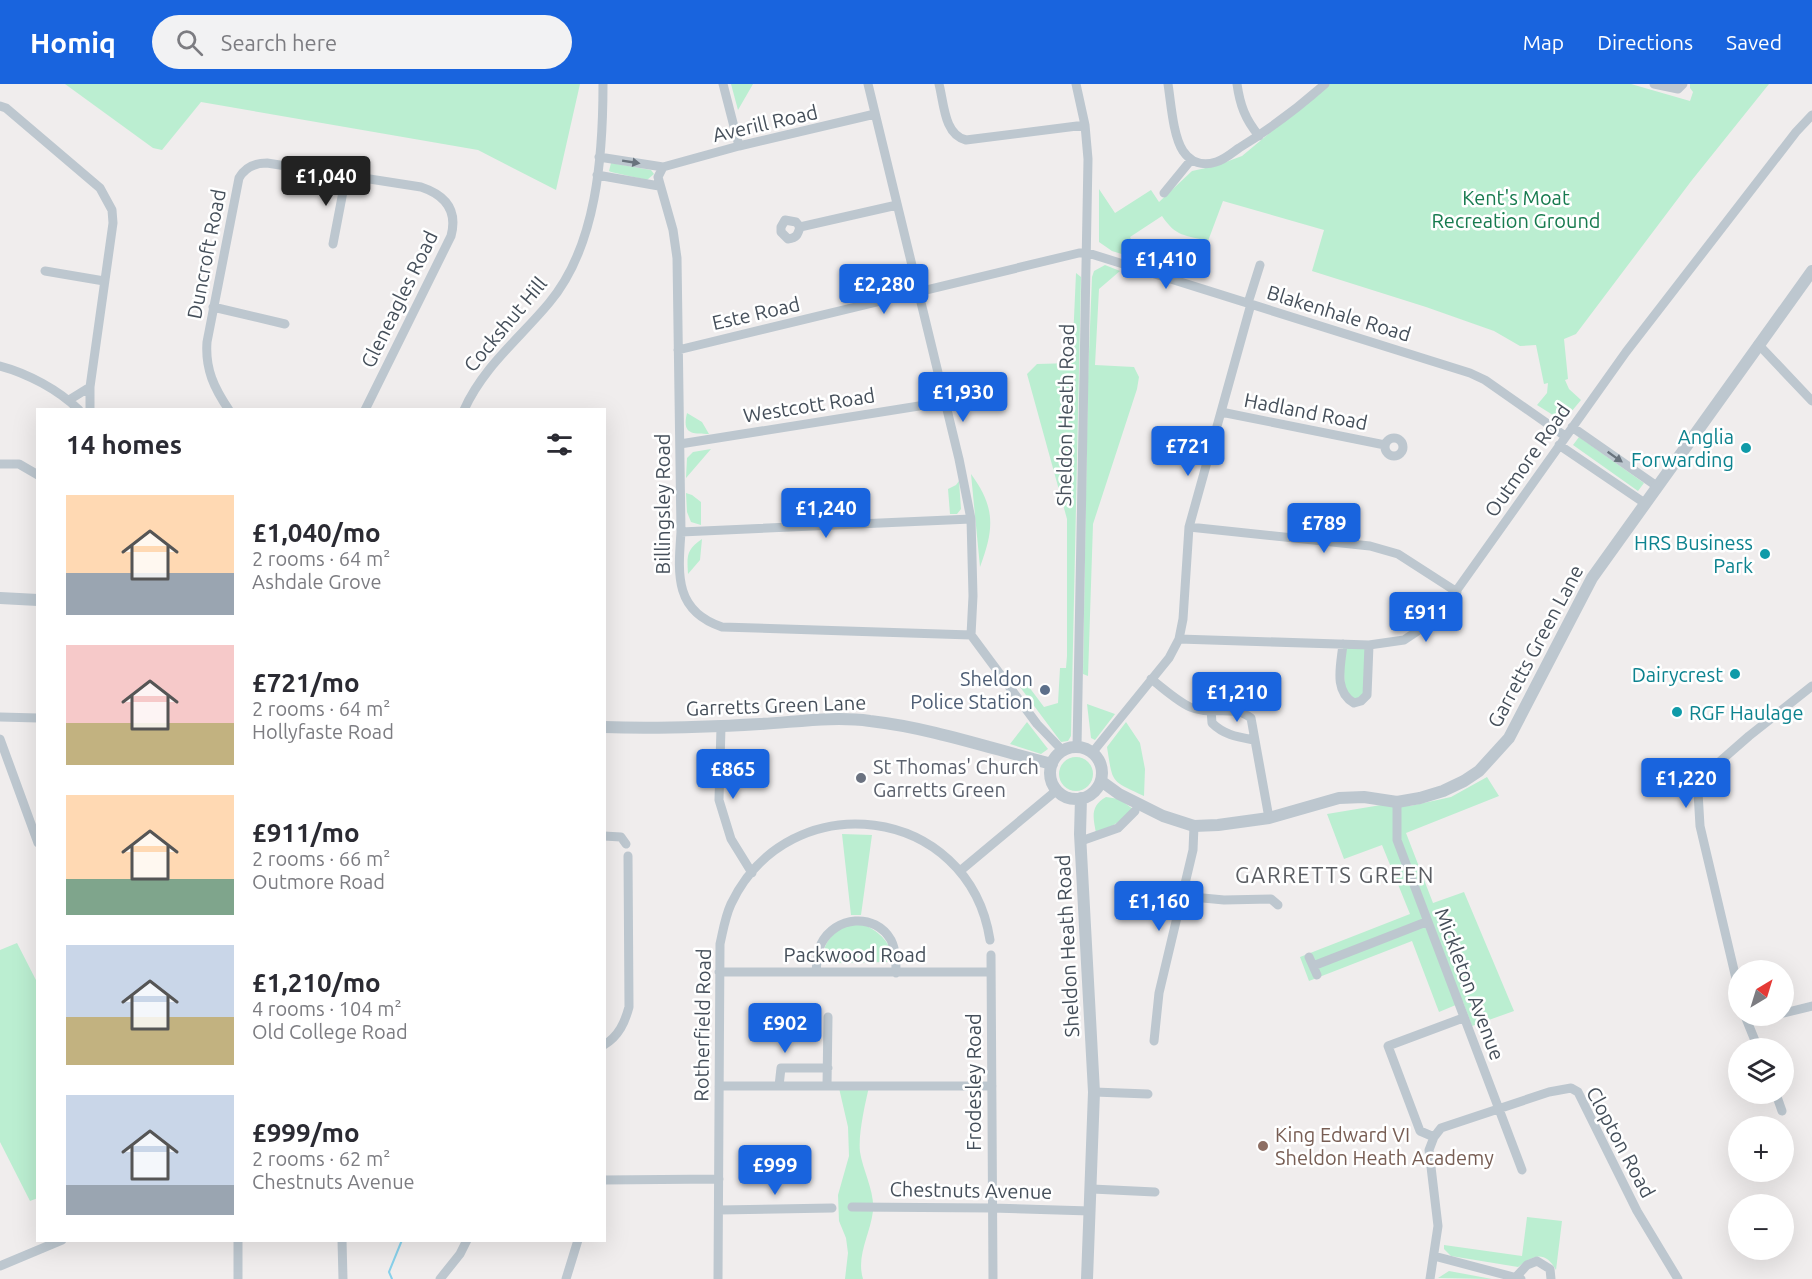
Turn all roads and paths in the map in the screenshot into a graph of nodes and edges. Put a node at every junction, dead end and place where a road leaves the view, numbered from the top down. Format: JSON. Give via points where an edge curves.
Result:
{"nodes":[{"id":1,"x":603,"y":84,"type":"edge"},
{"id":2,"x":723,"y":84,"type":"edge"},
{"id":3,"x":868,"y":84,"type":"edge"},
{"id":4,"x":939,"y":84,"type":"edge"},
{"id":5,"x":1076,"y":84,"type":"edge"},
{"id":6,"x":1168,"y":84,"type":"edge"},
{"id":7,"x":1237,"y":84,"type":"edge"},
{"id":8,"x":1325,"y":84,"type":"edge"},
{"id":9,"x":1654,"y":84,"type":"edge"},
{"id":10,"x":1683,"y":84,"type":"edge"},
{"id":11,"x":0,"y":106,"type":"edge"},
{"id":12,"x":875,"y":114,"type":"junction"},
{"id":13,"x":1812,"y":115,"type":"edge"},
{"id":14,"x":1085,"y":125,"type":"junction"},
{"id":15,"x":1259,"y":136,"type":"junction"},
{"id":16,"x":739,"y":146,"type":"junction"},
{"id":17,"x":599,"y":157,"type":"junction"},
{"id":18,"x":1191,"y":160,"type":"junction"},
{"id":19,"x":663,"y":167,"type":"junction"},
{"id":20,"x":597,"y":174,"type":"junction"},
{"id":21,"x":346,"y":176,"type":"junction"},
{"id":22,"x":659,"y":186,"type":"junction"},
{"id":23,"x":1164,"y":193,"type":"dead end"},
{"id":24,"x":897,"y":205,"type":"junction"},
{"id":25,"x":800,"y":226,"type":"dead end"},
{"id":26,"x":333,"y":244,"type":"dead end"},
{"id":27,"x":1088,"y":253,"type":"junction"},
{"id":28,"x":1260,"y":265,"type":"dead end"},
{"id":29,"x":45,"y":271,"type":"dead end"},
{"id":30,"x":1812,"y":271,"type":"edge"},
{"id":31,"x":104,"y":281,"type":"junction"},
{"id":32,"x":919,"y":293,"type":"junction"},
{"id":33,"x":1249,"y":303,"type":"junction"},
{"id":34,"x":213,"y":307,"type":"junction"},
{"id":35,"x":285,"y":324,"type":"dead end"},
{"id":36,"x":1758,"y":344,"type":"junction"},
{"id":37,"x":678,"y":351,"type":"junction"},
{"id":38,"x":0,"y":366,"type":"edge"},
{"id":39,"x":90,"y":387,"type":"junction"},
{"id":40,"x":69,"y":400,"type":"junction"},
{"id":41,"x":1812,"y":401,"type":"edge"},
{"id":42,"x":944,"y":402,"type":"junction"},
{"id":43,"x":77,"y":408,"type":"edge"},
{"id":44,"x":90,"y":408,"type":"edge"},
{"id":45,"x":228,"y":408,"type":"edge"},
{"id":46,"x":365,"y":408,"type":"edge"},
{"id":47,"x":465,"y":408,"type":"edge"},
{"id":48,"x":1221,"y":412,"type":"junction"},
{"id":49,"x":1572,"y":427,"type":"junction"},
{"id":50,"x":1565,"y":436,"type":"junction"},
{"id":51,"x":680,"y":444,"type":"junction"},
{"id":52,"x":1385,"y":445,"type":"dead end"},
{"id":53,"x":1559,"y":445,"type":"junction"},
{"id":54,"x":0,"y":464,"type":"edge"},
{"id":55,"x":36,"y":474,"type":"edge"},
{"id":56,"x":1658,"y":487,"type":"junction"},
{"id":57,"x":1646,"y":504,"type":"junction"},
{"id":58,"x":970,"y":519,"type":"junction"},
{"id":59,"x":1188,"y":527,"type":"junction"},
{"id":60,"x":681,"y":532,"type":"junction"},
{"id":61,"x":1457,"y":592,"type":"junction"},
{"id":62,"x":0,"y":598,"type":"edge"},
{"id":63,"x":36,"y":600,"type":"edge"},
{"id":64,"x":971,"y":635,"type":"junction"},
{"id":65,"x":1179,"y":639,"type":"junction"},
{"id":66,"x":1343,"y":644,"type":"junction"},
{"id":67,"x":1369,"y":645,"type":"junction"},
{"id":68,"x":1151,"y":679,"type":"junction"},
{"id":69,"x":1812,"y":686,"type":"edge"},
{"id":70,"x":1211,"y":710,"type":"junction"},
{"id":71,"x":0,"y":717,"type":"edge"},
{"id":72,"x":36,"y":718,"type":"edge"},
{"id":73,"x":606,"y":727,"type":"edge"},
{"id":74,"x":721,"y":727,"type":"junction"},
{"id":75,"x":0,"y":738,"type":"edge"},
{"id":76,"x":1254,"y":740,"type":"junction"},
{"id":77,"x":1077,"y":747,"type":"junction"},
{"id":78,"x":1063,"y":751,"type":"junction"},
{"id":79,"x":1092,"y":753,"type":"junction"},
{"id":80,"x":1052,"y":764,"type":"junction"},
{"id":81,"x":1101,"y":781,"type":"junction"},
{"id":82,"x":1057,"y":790,"type":"junction"},
{"id":83,"x":1081,"y":798,"type":"junction"},
{"id":84,"x":1397,"y":802,"type":"junction"},
{"id":85,"x":1135,"y":812,"type":"dead end"},
{"id":86,"x":1269,"y":818,"type":"junction"},
{"id":87,"x":1194,"y":826,"type":"junction"},
{"id":88,"x":606,"y":836,"type":"edge"},
{"id":89,"x":36,"y":837,"type":"edge"},
{"id":90,"x":1080,"y":841,"type":"junction"},
{"id":91,"x":626,"y":844,"type":"dead end"},
{"id":92,"x":628,"y":856,"type":"dead end"},
{"id":93,"x":960,"y":871,"type":"junction"},
{"id":94,"x":752,"y":873,"type":"junction"},
{"id":95,"x":1124,"y":891,"type":"dead end"},
{"id":96,"x":1183,"y":893,"type":"junction"},
{"id":97,"x":1275,"y":899,"type":"dead end"},
{"id":98,"x":1426,"y":922,"type":"junction"},
{"id":99,"x":990,"y":940,"type":"dead end"},
{"id":100,"x":991,"y":955,"type":"dead end"},
{"id":101,"x":1309,"y":957,"type":"dead end"},
{"id":102,"x":1732,"y":960,"type":"edge"},
{"id":103,"x":719,"y":972,"type":"junction"},
{"id":104,"x":816,"y":972,"type":"junction"},
{"id":105,"x":896,"y":972,"type":"junction"},
{"id":106,"x":990,"y":972,"type":"junction"},
{"id":107,"x":1812,"y":1006,"type":"edge"},
{"id":108,"x":1794,"y":1010,"type":"edge"},
{"id":109,"x":828,"y":1017,"type":"dead end"},
{"id":110,"x":1463,"y":1018,"type":"junction"},
{"id":111,"x":1154,"y":1041,"type":"dead end"},
{"id":112,"x":606,"y":1044,"type":"edge"},
{"id":113,"x":828,"y":1068,"type":"junction"},
{"id":114,"x":719,"y":1086,"type":"junction"},
{"id":115,"x":779,"y":1086,"type":"junction"},
{"id":116,"x":827,"y":1086,"type":"junction"},
{"id":117,"x":992,"y":1086,"type":"junction"},
{"id":118,"x":1094,"y":1092,"type":"junction"},
{"id":119,"x":1148,"y":1094,"type":"dead end"},
{"id":120,"x":1780,"y":1104,"type":"edge"},
{"id":121,"x":1498,"y":1109,"type":"junction"},
{"id":122,"x":1782,"y":1111,"type":"dead end"},
{"id":123,"x":1434,"y":1137,"type":"junction"},
{"id":124,"x":1522,"y":1170,"type":"dead end"},
{"id":125,"x":719,"y":1179,"type":"junction"},
{"id":126,"x":606,"y":1180,"type":"edge"},
{"id":127,"x":1092,"y":1189,"type":"junction"},
{"id":128,"x":1155,"y":1192,"type":"dead end"},
{"id":129,"x":832,"y":1208,"type":"dead end"},
{"id":130,"x":852,"y":1208,"type":"dead end"},
{"id":131,"x":992,"y":1208,"type":"junction"},
{"id":132,"x":719,"y":1210,"type":"junction"},
{"id":133,"x":1090,"y":1211,"type":"junction"},
{"id":134,"x":57,"y":1242,"type":"edge"},
{"id":135,"x":238,"y":1242,"type":"edge"},
{"id":136,"x":342,"y":1242,"type":"edge"},
{"id":137,"x":466,"y":1242,"type":"edge"},
{"id":138,"x":577,"y":1242,"type":"edge"},
{"id":139,"x":1434,"y":1256,"type":"junction"},
{"id":140,"x":0,"y":1266,"type":"edge"},
{"id":141,"x":1519,"y":1278,"type":"edge"},
{"id":142,"x":238,"y":1279,"type":"edge"},
{"id":143,"x":343,"y":1279,"type":"edge"},
{"id":144,"x":440,"y":1279,"type":"edge"},
{"id":145,"x":566,"y":1279,"type":"edge"},
{"id":146,"x":718,"y":1279,"type":"edge"},
{"id":147,"x":993,"y":1279,"type":"edge"},
{"id":148,"x":1087,"y":1279,"type":"edge"},
{"id":149,"x":1430,"y":1279,"type":"edge"},
{"id":150,"x":1551,"y":1279,"type":"edge"},
{"id":151,"x":1678,"y":1279,"type":"edge"}],
"edges":[{"from":1,"to":17,"type":"street","name":"Cockshut Hill"},
{"from":2,"to":16,"type":"street"},
{"from":3,"to":12,"type":"street"},
{"from":4,"to":14,"type":"street","via":[[950,129],[961,139]]},
{"from":5,"to":14,"type":"street","name":"Sheldon Heath Road"},
{"from":6,"to":18,"type":"street","via":[[1178,142]]},
{"from":7,"to":15,"type":"street","via":[[1241,107]]},
{"from":8,"to":15,"type":"street"},
{"from":9,"to":10,"type":"street","via":[[1678,89]]},
{"from":11,"to":31,"type":"street","via":[[100,188],[107,198],[113,223]]},
{"from":12,"to":16,"type":"street","name":"Averill Road"},
{"from":12,"to":24,"type":"street"},
{"from":13,"to":49,"type":"street","name":"Outmore Road"},
{"from":14,"to":27,"type":"street","name":"Sheldon Heath Road"},
{"from":15,"to":18,"type":"street","via":[[1218,162],[1202,164]]},
{"from":16,"to":19,"type":"street","name":"Averill Road"},
{"from":17,"to":19,"type":"street","name":"Averill Road","one_way":true},
{"from":17,"to":20,"type":"street","name":"Cockshut Hill"},
{"from":18,"to":23,"type":"street"},
{"from":19,"to":22,"type":"street"},
{"from":20,"to":22,"type":"street"},
{"from":20,"to":47,"type":"street","name":"Cockshut Hill","via":[[583,244],[560,288],[489,369]]},
{"from":21,"to":26,"type":"street"},
{"from":21,"to":34,"type":"street","name":"Duncroft Road","via":[[267,163],[246,169],[239,178]]},
{"from":21,"to":46,"type":"street","name":"Gleneagles Road","via":[[433,191],[448,204],[453,217],[451,236]]},
{"from":22,"to":37,"type":"street","name":"Billingsley Road","via":[[677,258]]},
{"from":24,"to":25,"type":"street"},
{"from":24,"to":32,"type":"street"},
{"from":27,"to":32,"type":"street","name":"Este Road"},
{"from":27,"to":33,"type":"street","name":"Blakenhale Road"},
{"from":27,"to":77,"type":"street","name":"Sheldon Heath Road"},
{"from":28,"to":33,"type":"street"},
{"from":29,"to":31,"type":"street"},
{"from":30,"to":36,"type":"street","name":"Garretts Green Lane"},
{"from":31,"to":39,"type":"street"},
{"from":32,"to":37,"type":"street","name":"Este Road"},
{"from":32,"to":42,"type":"street"},
{"from":33,"to":48,"type":"street"},
{"from":33,"to":50,"type":"street","name":"Blakenhale Road","via":[[1470,373]]},
{"from":34,"to":35,"type":"street"},
{"from":34,"to":45,"type":"street","name":"Duncroft Road","via":[[207,367]]},
{"from":36,"to":41,"type":"street"},
{"from":36,"to":56,"type":"street","name":"Garretts Green Lane"},
{"from":37,"to":51,"type":"street","name":"Billingsley Road"},
{"from":38,"to":40,"type":"street"},
{"from":39,"to":40,"type":"street"},
{"from":39,"to":44,"type":"street"},
{"from":40,"to":43,"type":"street"},
{"from":42,"to":51,"type":"street","name":"Westcott Road"},
{"from":42,"to":58,"type":"street"},
{"from":48,"to":52,"type":"street","name":"Hadland Road"},
{"from":48,"to":59,"type":"street"},
{"from":49,"to":50,"type":"street","name":"Outmore Road"},
{"from":49,"to":56,"type":"street","one_way":true},
{"from":50,"to":53,"type":"street","name":"Outmore Road"},
{"from":51,"to":60,"type":"street","name":"Billingsley Road"},
{"from":53,"to":57,"type":"street"},
{"from":53,"to":61,"type":"street","name":"Outmore Road"},
{"from":54,"to":55,"type":"street","via":[[19,464]]},
{"from":56,"to":57,"type":"street","name":"Garretts Green Lane"},
{"from":57,"to":84,"type":"street","name":"Garretts Green Lane","via":[[1592,578],[1521,717],[1493,758],[1464,781],[1445,790]]},
{"from":58,"to":60,"type":"street"},
{"from":58,"to":64,"type":"street"},
{"from":59,"to":61,"type":"street","via":[[1370,546],[1398,554]]},
{"from":59,"to":65,"type":"street"},
{"from":60,"to":64,"type":"street","name":"Billingsley Road","via":[[681,587],[696,612],[715,625]]},
{"from":61,"to":67,"type":"street","name":"Outmore Road","via":[[1437,618],[1404,640]]},
{"from":62,"to":63,"type":"street"},
{"from":64,"to":78,"type":"street","via":[[1037,724]]},
{"from":65,"to":66,"type":"street","name":"Outmore Road"},
{"from":65,"to":68,"type":"street"},
{"from":66,"to":67,"type":"street","name":"Outmore Road"},
{"from":66,"to":67,"type":"street","via":[[1340,688],[1345,698],[1354,703],[1367,695]]},
{"from":68,"to":70,"type":"street","via":[[1190,707]]},
{"from":68,"to":79,"type":"street"},
{"from":69,"to":102,"type":"street","via":[[1709,771],[1698,792],[1700,826]]},
{"from":70,"to":76,"type":"street","via":[[1212,723],[1219,730]]},
{"from":70,"to":76,"type":"street","via":[[1242,712],[1251,718]]},
{"from":71,"to":72,"type":"street"},
{"from":73,"to":74,"type":"street","name":"Garretts Green Lane"},
{"from":74,"to":80,"type":"street","name":"Garretts Green Lane","via":[[868,720]]},
{"from":74,"to":94,"type":"street","via":[[719,800],[731,839]]},
{"from":75,"to":89,"type":"street"},
{"from":76,"to":86,"type":"street"},
{"from":77,"to":78,"type":"street"},
{"from":77,"to":79,"type":"street"},
{"from":78,"to":80,"type":"street"},
{"from":79,"to":81,"type":"street","via":[[1101,766]]},
{"from":80,"to":82,"type":"street","via":[[1052,780]]},
{"from":81,"to":83,"type":"street","via":[[1094,792]]},
{"from":81,"to":87,"type":"street","name":"Garretts Green Lane","via":[[1142,806]]},
{"from":82,"to":83,"type":"street","via":[[1065,796]]},
{"from":82,"to":93,"type":"street"},
{"from":83,"to":90,"type":"street","name":"Sheldon Heath Road"},
{"from":84,"to":86,"type":"street","name":"Garretts Green Lane","via":[[1339,798]]},
{"from":84,"to":98,"type":"street","name":"Mickleton Avenue","via":[[1397,840]]},
{"from":85,"to":90,"type":"street","via":[[1118,828]]},
{"from":86,"to":87,"type":"street","name":"Garretts Green Lane"},
{"from":87,"to":96,"type":"street"},
{"from":88,"to":91,"type":"street","via":[[621,837]]},
{"from":90,"to":118,"type":"street","name":"Sheldon Heath Road"},
{"from":92,"to":112,"type":"street","via":[[629,1007],[624,1024]]},
{"from":93,"to":94,"type":"street","name":"Rotherfield Road","via":[[927,842],[871,824],[832,826],[801,835],[767,856]]},
{"from":93,"to":99,"type":"street","name":"Rotherfield Road","via":[[977,897]]},
{"from":94,"to":103,"type":"street","name":"Rotherfield Road","via":[[726,918]]},
{"from":95,"to":96,"type":"street"},
{"from":96,"to":97,"type":"street","via":[[1224,900]]},
{"from":96,"to":111,"type":"street","via":[[1159,993]]},
{"from":98,"to":101,"type":"street","via":[[1315,970]]},
{"from":98,"to":110,"type":"street","name":"Mickleton Avenue"},
{"from":100,"to":106,"type":"street","name":"Frodesley Road"},
{"from":103,"to":104,"type":"street","name":"Packwood Road"},
{"from":103,"to":114,"type":"street","name":"Rotherfield Road"},
{"from":104,"to":105,"type":"street","name":"Packwood Road"},
{"from":104,"to":105,"type":"street","via":[[824,939],[842,923],[853,920],[865,921],[887,935],[894,948]]},
{"from":105,"to":106,"type":"street","name":"Packwood Road"},
{"from":106,"to":117,"type":"street","name":"Frodesley Road"},
{"from":107,"to":108,"type":"street"},
{"from":109,"to":113,"type":"street"},
{"from":110,"to":121,"type":"street","name":"Mickleton Avenue"},
{"from":110,"to":123,"type":"street","via":[[1388,1046],[1420,1131]]},
{"from":113,"to":115,"type":"street","via":[[781,1068]]},
{"from":113,"to":116,"type":"street"},
{"from":114,"to":115,"type":"street"},
{"from":114,"to":125,"type":"street","name":"Rotherfield Road"},
{"from":115,"to":116,"type":"street"},
{"from":116,"to":117,"type":"street"},
{"from":117,"to":131,"type":"street","name":"Frodesley Road"},
{"from":118,"to":119,"type":"street"},
{"from":118,"to":127,"type":"street","name":"Sheldon Heath Road"},
{"from":120,"to":122,"type":"street"},
{"from":121,"to":123,"type":"street","name":"Clopton Road","via":[[1441,1128]]},
{"from":121,"to":124,"type":"street","name":"Mickleton Avenue"},
{"from":121,"to":151,"type":"street","name":"Clopton Road","via":[[1563,1088],[1578,1092],[1637,1211]]},
{"from":123,"to":139,"type":"street","via":[[1429,1150],[1438,1226]]},
{"from":125,"to":126,"type":"street"},
{"from":125,"to":132,"type":"street","name":"Rotherfield Road"},
{"from":127,"to":128,"type":"street"},
{"from":127,"to":133,"type":"street","name":"Sheldon Heath Road"},
{"from":129,"to":132,"type":"street"},
{"from":130,"to":131,"type":"street","name":"Chestnuts Avenue"},
{"from":131,"to":133,"type":"street","name":"Chestnuts Avenue"},
{"from":131,"to":147,"type":"street","name":"Frodesley Road"},
{"from":132,"to":146,"type":"street","name":"Rotherfield Road"},
{"from":133,"to":148,"type":"street","name":"Sheldon Heath Road"},
{"from":134,"to":140,"type":"street"},
{"from":135,"to":142,"type":"street"},
{"from":136,"to":143,"type":"street"},
{"from":137,"to":144,"type":"street"},
{"from":138,"to":145,"type":"street"},
{"from":139,"to":141,"type":"street"},
{"from":139,"to":149,"type":"street"},
{"from":141,"to":150,"type":"street","via":[[1527,1265],[1537,1261],[1550,1269]]}]}
